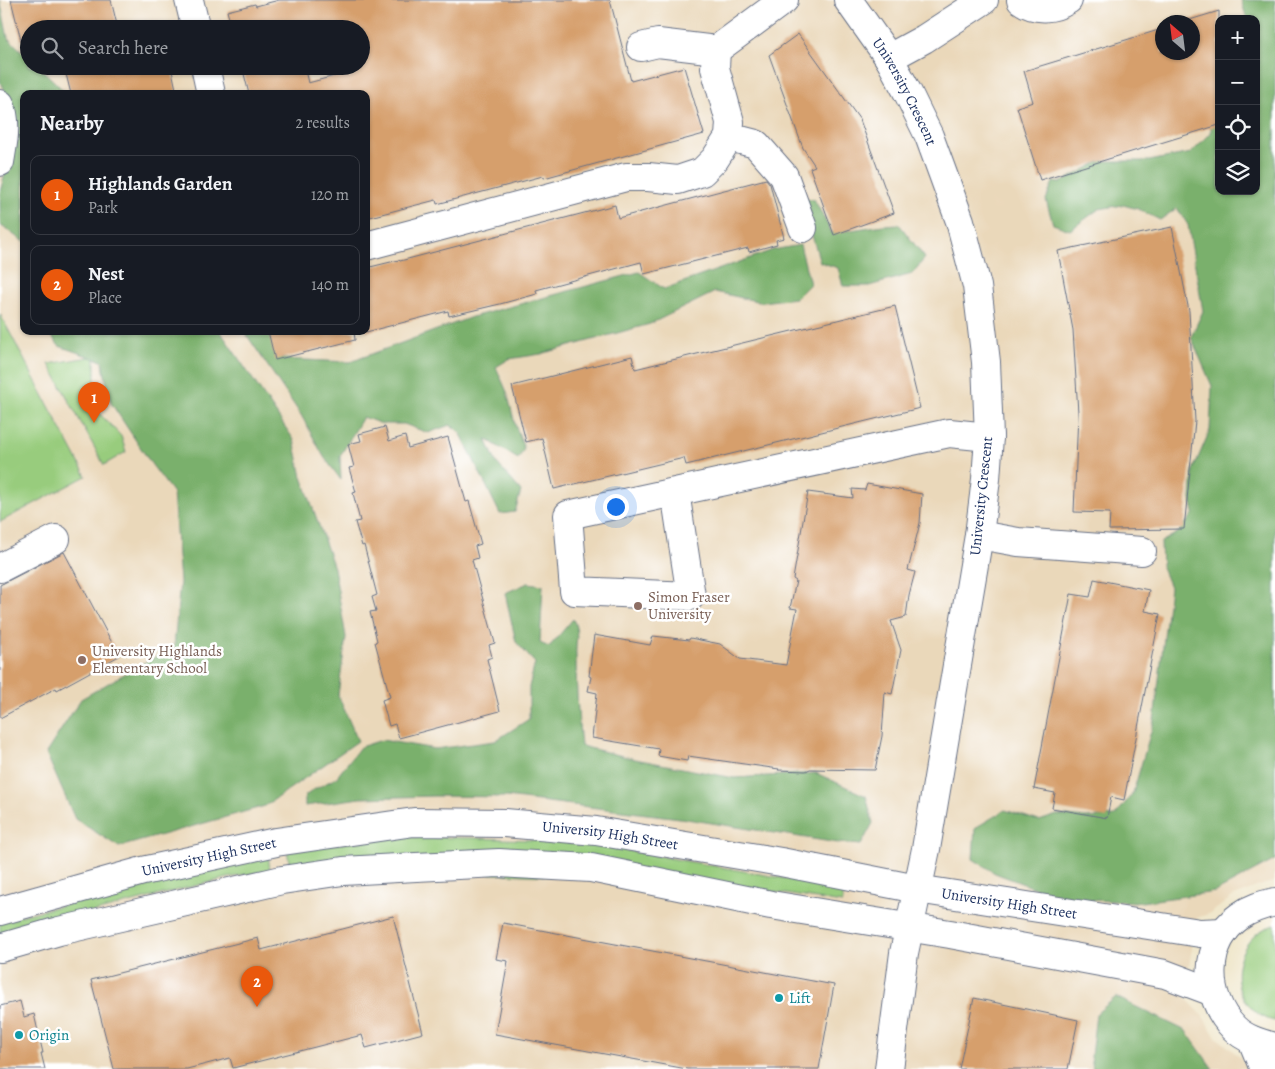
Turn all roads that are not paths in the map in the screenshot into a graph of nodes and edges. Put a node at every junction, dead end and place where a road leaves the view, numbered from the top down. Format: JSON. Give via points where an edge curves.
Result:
{"nodes":[{"id":1,"x":189,"y":0,"type":"edge"},
{"id":2,"x":784,"y":0,"type":"edge"},
{"id":3,"x":848,"y":0,"type":"edge"},
{"id":4,"x":984,"y":0,"type":"edge"},
{"id":5,"x":1021,"y":0,"type":"edge"},
{"id":6,"x":1068,"y":0,"type":"edge"},
{"id":7,"x":194,"y":20,"type":"edge"},
{"id":8,"x":641,"y":47,"type":"dead end"},
{"id":9,"x":716,"y":50,"type":"junction"},
{"id":10,"x":889,"y":58,"type":"junction"},
{"id":11,"x":206,"y":75,"type":"edge"},
{"id":12,"x":210,"y":90,"type":"edge"},
{"id":13,"x":0,"y":104,"type":"edge"},
{"id":14,"x":729,"y":137,"type":"junction"},
{"id":15,"x":0,"y":162,"type":"edge"},
{"id":16,"x":803,"y":228,"type":"dead end"},
{"id":17,"x":370,"y":245,"type":"edge"},
{"id":18,"x":988,"y":436,"type":"junction"},
{"id":19,"x":675,"y":492,"type":"junction"},
{"id":20,"x":979,"y":535,"type":"junction"},
{"id":21,"x":56,"y":539,"type":"dead end"},
{"id":22,"x":1142,"y":551,"type":"dead end"},
{"id":23,"x":0,"y":568,"type":"edge"},
{"id":24,"x":917,"y":889,"type":"junction"},
{"id":25,"x":1275,"y":902,"type":"edge"},
{"id":26,"x":0,"y":911,"type":"edge"},
{"id":27,"x":909,"y":927,"type":"junction"},
{"id":28,"x":1224,"y":932,"type":"junction"},
{"id":29,"x":0,"y":948,"type":"edge"},
{"id":30,"x":1213,"y":992,"type":"junction"},
{"id":31,"x":1263,"y":1044,"type":"edge"},
{"id":32,"x":889,"y":1069,"type":"edge"},
{"id":33,"x":1264,"y":1069,"type":"edge"}],
"edges":[{"from":1,"to":7,"type":"street"},
{"from":2,"to":9,"type":"street"},
{"from":3,"to":10,"type":"street","name":"University Crescent"},
{"from":4,"to":10,"type":"street"},
{"from":5,"to":6,"type":"street","via":[[1040,8],[1054,7]]},
{"from":8,"to":9,"type":"street","via":[[658,43]]},
{"from":9,"to":14,"type":"street","via":[[716,68],[730,122]]},
{"from":10,"to":18,"type":"street","name":"University Crescent","via":[[929,136],[970,258],[977,286],[986,362]]},
{"from":11,"to":12,"type":"street"},
{"from":13,"to":15,"type":"street","via":[[5,134]]},
{"from":14,"to":16,"type":"street","via":[[756,144],[784,176]]},
{"from":14,"to":17,"type":"street","via":[[702,172],[678,180],[626,177]]},
{"from":18,"to":19,"type":"street","via":[[949,433]]},
{"from":18,"to":20,"type":"street","name":"University Crescent"},
{"from":19,"to":19,"type":"street","via":[[568,515],[574,590],[691,596]]},
{"from":20,"to":22,"type":"street","via":[[1018,542]]},
{"from":20,"to":24,"type":"street","name":"University Crescent"},
{"from":21,"to":23,"type":"street"},
{"from":24,"to":26,"type":"street","name":"University High Street","via":[[596,831],[505,823],[414,822],[276,842],[143,871]]},
{"from":24,"to":27,"type":"street","name":"University Crescent"},
{"from":24,"to":28,"type":"street","name":"University High Street","via":[[1200,933]]},
{"from":25,"to":28,"type":"street","via":[[1256,907],[1238,917]]},
{"from":27,"to":29,"type":"street","via":[[771,905],[591,868],[499,864],[343,871],[282,880],[59,931]]},
{"from":27,"to":30,"type":"street","via":[[1165,974]]},
{"from":27,"to":32,"type":"street","name":"University Crescent"},
{"from":28,"to":30,"type":"street","via":[[1215,951],[1211,971]]},
{"from":30,"to":31,"type":"street","via":[[1221,1012],[1234,1028]]},
{"from":31,"to":33,"type":"street"}]}
